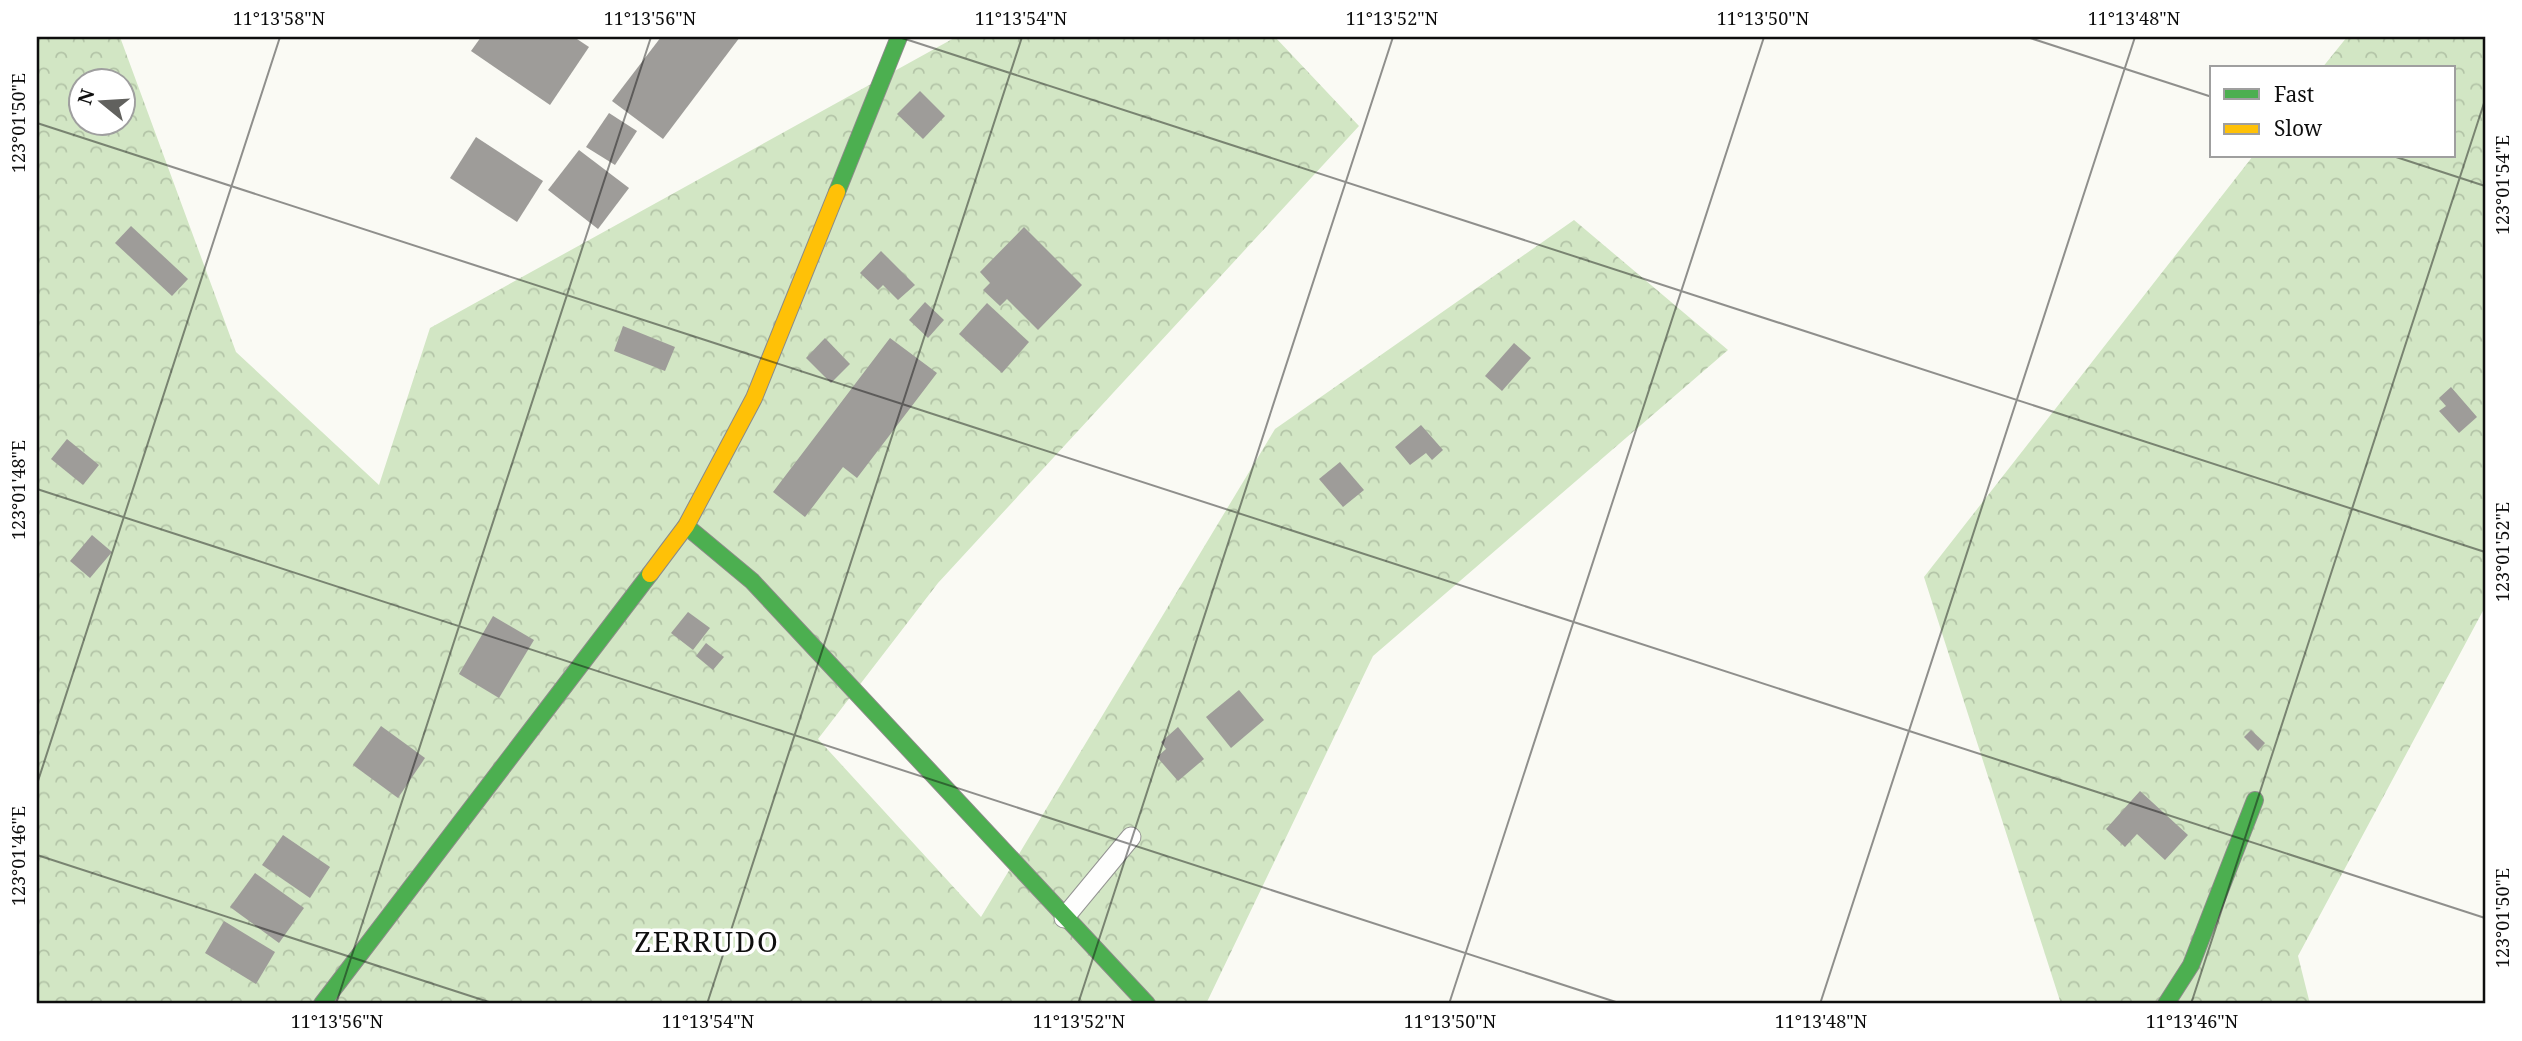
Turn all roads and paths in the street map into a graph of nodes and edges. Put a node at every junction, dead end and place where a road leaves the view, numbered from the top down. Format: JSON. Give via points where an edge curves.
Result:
{"nodes":[{"id":1,"x":899,"y":37,"type":"edge"},
{"id":2,"x":685,"y":526,"type":"junction"},
{"id":3,"x":2255,"y":800,"type":"dead end"},
{"id":4,"x":1131,"y":838,"type":"dead end"},
{"id":5,"x":1064,"y":918,"type":"junction"},
{"id":6,"x":321,"y":1004,"type":"edge"},
{"id":7,"x":1147,"y":1004,"type":"edge"},
{"id":8,"x":2166,"y":1004,"type":"edge"}],
"edges":[{"from":1,"to":2,"type":"street","via":[[754,398]]},
{"from":2,"to":5,"type":"street","via":[[752,581]]},
{"from":2,"to":6,"type":"street"},
{"from":3,"to":8,"type":"street","via":[[2191,965]]},
{"from":4,"to":5,"type":"lane"},
{"from":5,"to":7,"type":"street"}]}
